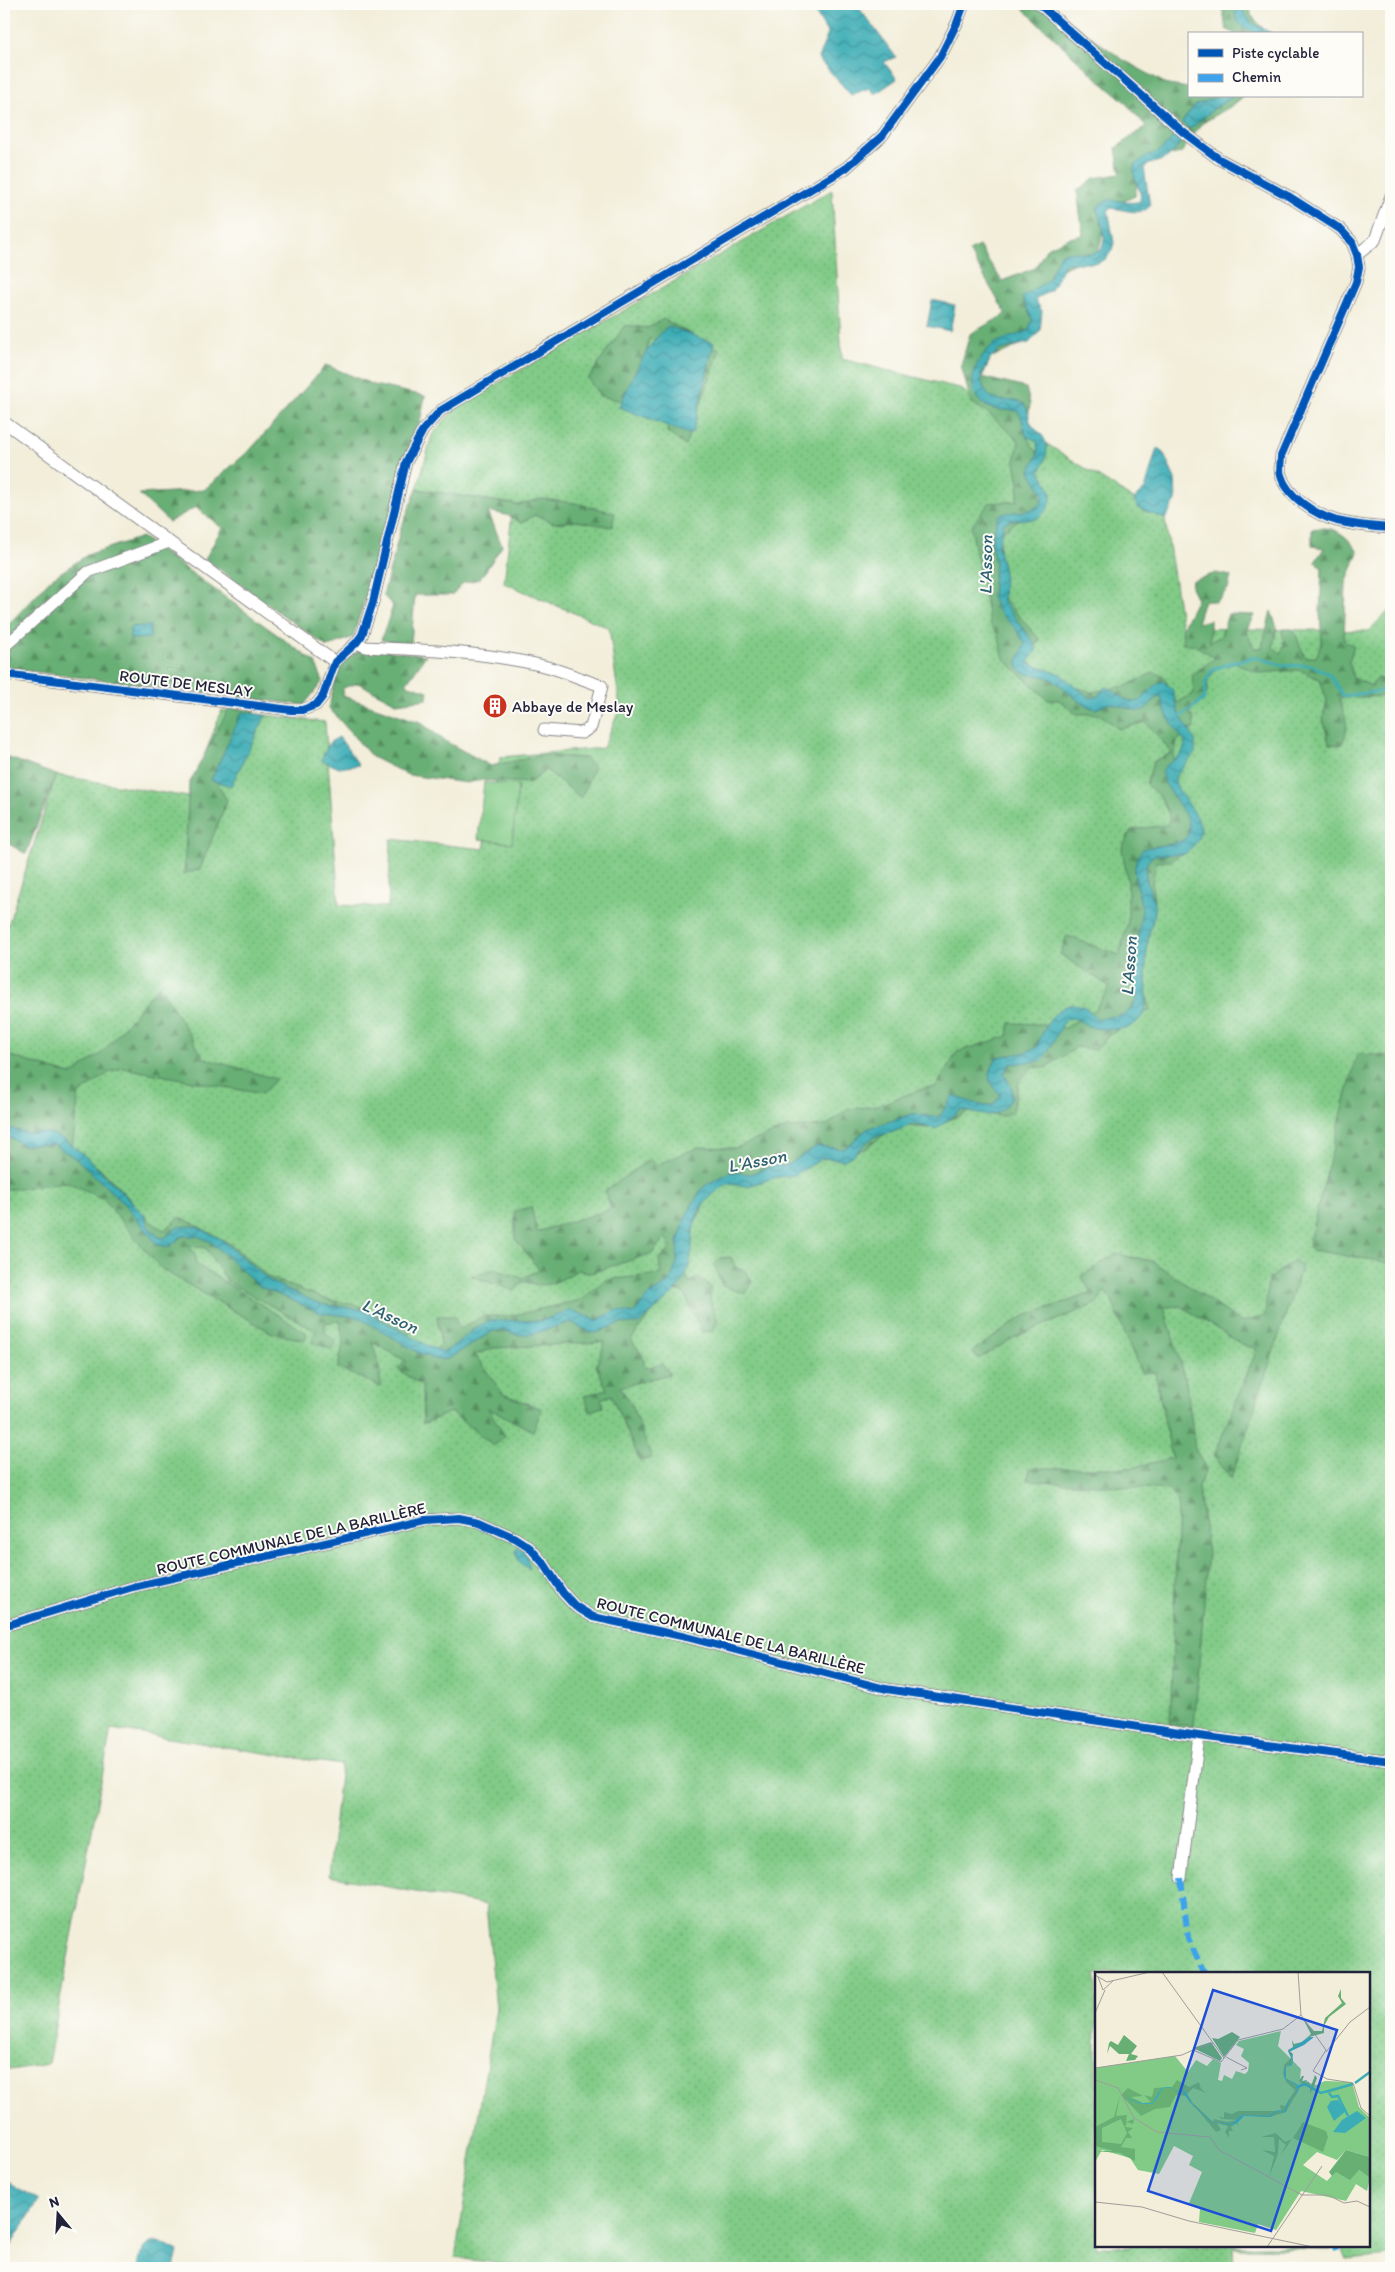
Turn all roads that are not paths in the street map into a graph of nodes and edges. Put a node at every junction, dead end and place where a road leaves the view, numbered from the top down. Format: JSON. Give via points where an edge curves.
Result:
{"nodes":[{"id":1,"x":964,"y":4,"type":"edge"},
{"id":2,"x":1039,"y":4,"type":"edge"},
{"id":3,"x":1391,"y":196,"type":"edge"},
{"id":4,"x":1357,"y":255,"type":"junction"},
{"id":5,"x":4,"y":422,"type":"edge"},
{"id":6,"x":1391,"y":528,"type":"edge"},
{"id":7,"x":169,"y":542,"type":"junction"},
{"id":8,"x":356,"y":643,"type":"junction"},
{"id":9,"x":4,"y":647,"type":"edge"},
{"id":10,"x":335,"y":662,"type":"junction"},
{"id":11,"x":4,"y":674,"type":"edge"},
{"id":12,"x":544,"y":730,"type":"dead end"},
{"id":13,"x":4,"y":1626,"type":"edge"},
{"id":14,"x":1199,"y":1736,"type":"junction"},
{"id":15,"x":1391,"y":1762,"type":"edge"},
{"id":16,"x":1181,"y":1878,"type":"dead end"}],
"edges":[{"from":1,"to":8,"type":"street","via":[[940,57],[882,136],[846,168],[440,411],[423,430],[406,462],[373,602]]},
{"from":2,"to":4,"type":"street","via":[[1183,132],[1220,159],[1340,229],[1352,242]]},
{"from":3,"to":4,"type":"street","via":[[1375,240]]},
{"from":4,"to":6,"type":"street","via":[[1356,282],[1281,456],[1280,474],[1294,496],[1319,512],[1336,520]]},
{"from":5,"to":7,"type":"street"},
{"from":7,"to":9,"type":"street","via":[[88,572]]},
{"from":7,"to":10,"type":"street"},
{"from":8,"to":10,"type":"street"},
{"from":8,"to":12,"type":"street","via":[[366,647],[458,652],[509,660],[546,667],[602,686],[591,727],[582,734]]},
{"from":10,"to":11,"type":"street","name":"ROUTE DE MESLAY","via":[[323,696],[316,705],[302,710]]},
{"from":13,"to":14,"type":"street","name":"ROUTE COMMUNALE DE LA BARILLÈRE","via":[[133,1587],[417,1521],[459,1518],[498,1529],[529,1548],[546,1565],[575,1606],[593,1616],[886,1689]]},
{"from":14,"to":15,"type":"street","name":"ROUTE COMMUNALE DE LA BARILLÈRE"},
{"from":14,"to":16,"type":"street"}]}
